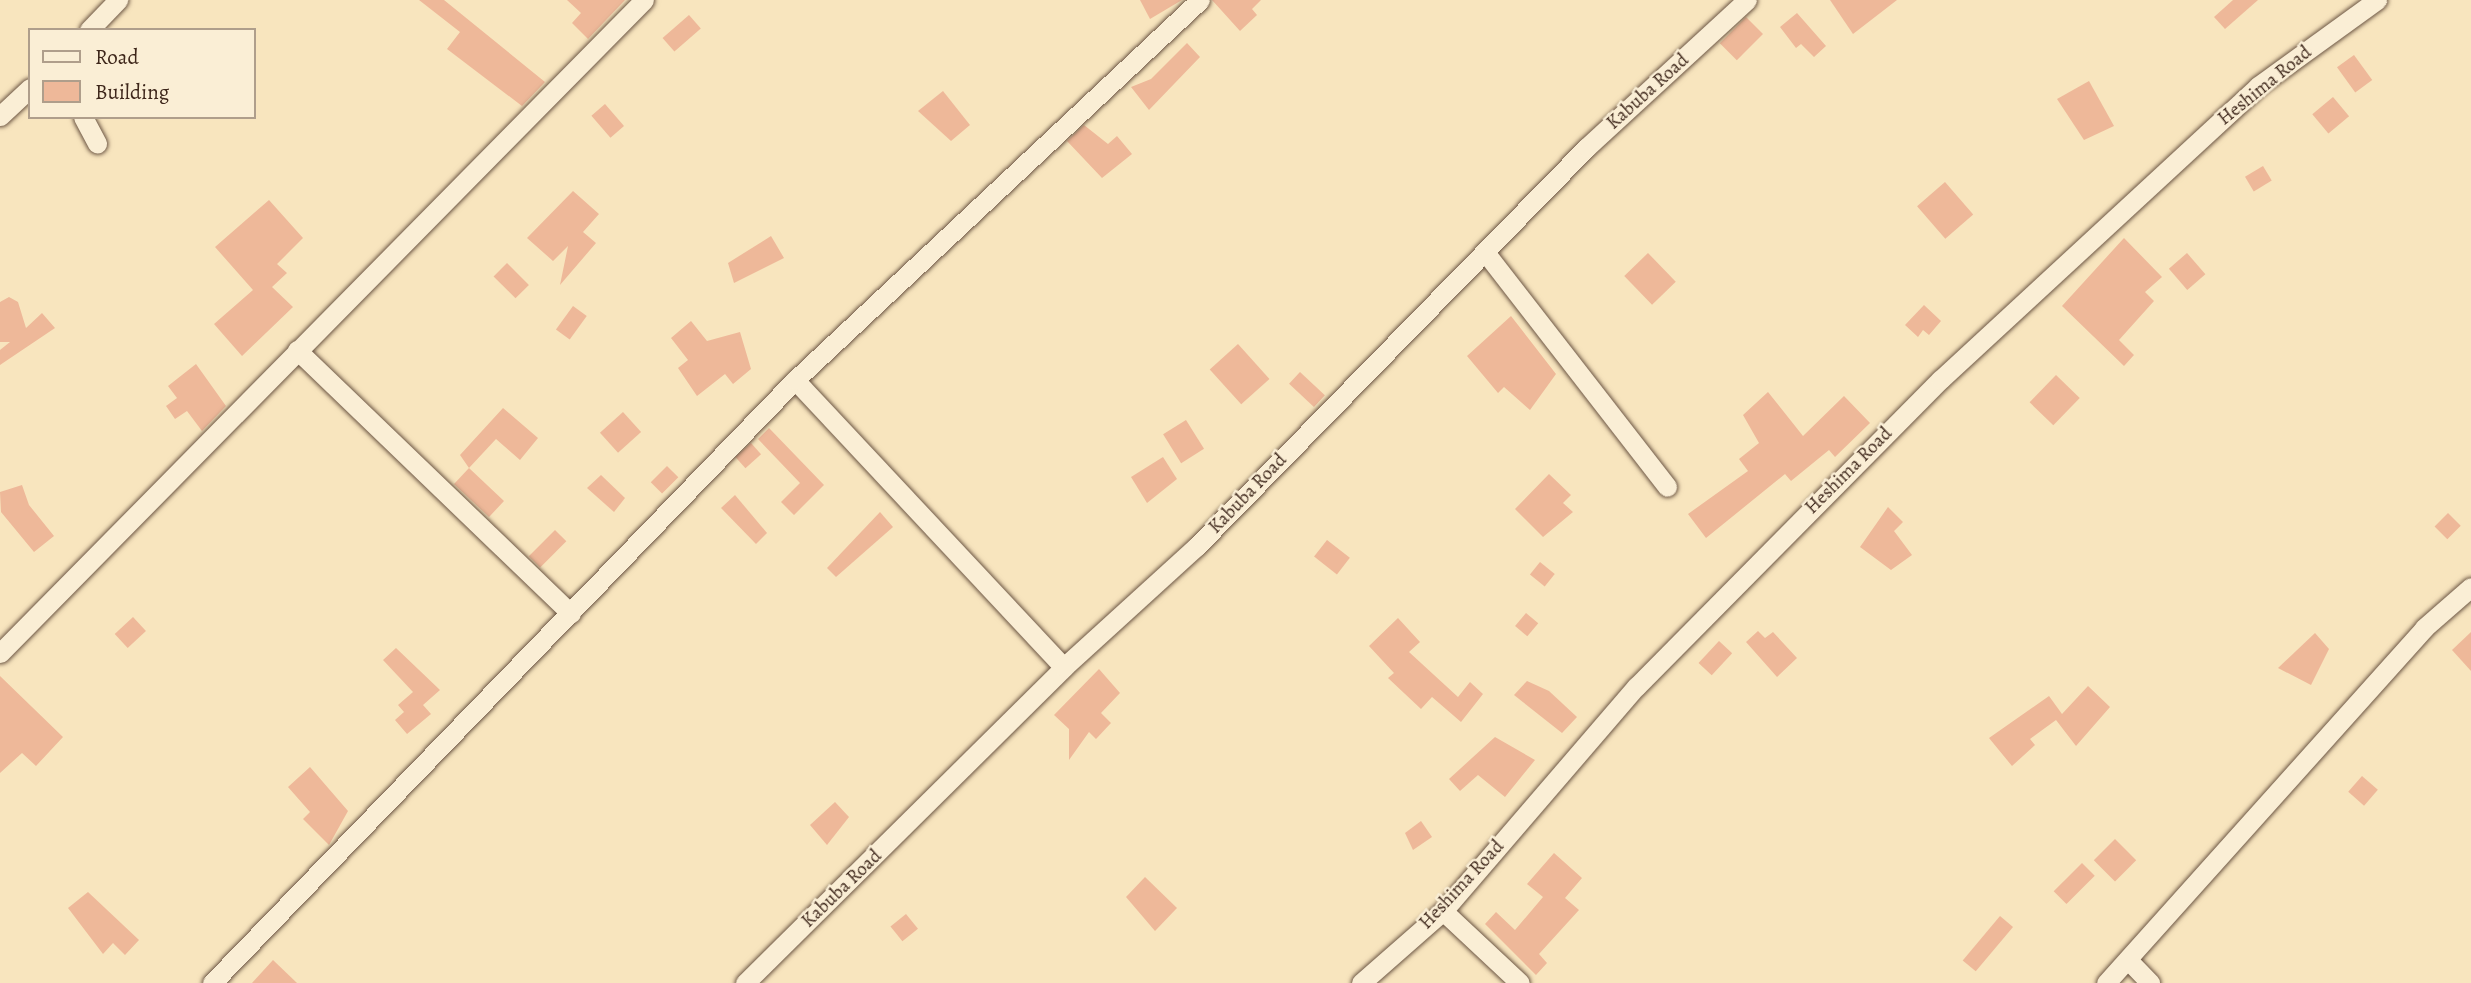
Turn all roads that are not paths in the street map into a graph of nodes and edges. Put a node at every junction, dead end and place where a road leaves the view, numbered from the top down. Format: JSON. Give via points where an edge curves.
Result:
{"nodes":[{"id":1,"x":118,"y":0,"type":"edge"},
{"id":2,"x":644,"y":0,"type":"edge"},
{"id":3,"x":1200,"y":0,"type":"edge"},
{"id":4,"x":1747,"y":0,"type":"edge"},
{"id":5,"x":2378,"y":0,"type":"edge"},
{"id":6,"x":91,"y":28,"type":"edge"},
{"id":7,"x":28,"y":90,"type":"edge"},
{"id":8,"x":0,"y":116,"type":"edge"},
{"id":9,"x":84,"y":119,"type":"edge"},
{"id":10,"x":97,"y":143,"type":"dead end"},
{"id":11,"x":1485,"y":252,"type":"junction"},
{"id":12,"x":297,"y":350,"type":"junction"},
{"id":13,"x":795,"y":380,"type":"junction"},
{"id":14,"x":1667,"y":486,"type":"dead end"},
{"id":15,"x":2471,"y":587,"type":"edge"},
{"id":16,"x":571,"y":614,"type":"junction"},
{"id":17,"x":2,"y":647,"type":"edge"},
{"id":18,"x":1064,"y":667,"type":"junction"},
{"id":19,"x":1443,"y":911,"type":"junction"},
{"id":20,"x":2130,"y":962,"type":"junction"},
{"id":21,"x":212,"y":983,"type":"edge"},
{"id":22,"x":745,"y":983,"type":"edge"},
{"id":23,"x":1360,"y":983,"type":"edge"},
{"id":24,"x":1520,"y":983,"type":"edge"},
{"id":25,"x":2106,"y":983,"type":"edge"},
{"id":26,"x":2150,"y":983,"type":"edge"}],
"edges":[{"from":1,"to":6,"type":"street"},
{"from":2,"to":12,"type":"street"},
{"from":3,"to":13,"type":"street"},
{"from":4,"to":11,"type":"street","name":"Kabuba Road","via":[[1587,147]]},
{"from":5,"to":19,"type":"street","name":"Heshima Road","via":[[2258,86],[1941,379],[1636,687]]},
{"from":7,"to":8,"type":"street"},
{"from":9,"to":10,"type":"street"},
{"from":11,"to":14,"type":"street"},
{"from":11,"to":18,"type":"street","name":"Kabuba Road","via":[[1196,547]]},
{"from":12,"to":16,"type":"street"},
{"from":12,"to":17,"type":"street"},
{"from":13,"to":16,"type":"street"},
{"from":13,"to":18,"type":"street"},
{"from":15,"to":20,"type":"street","via":[[2424,628],[2205,869]]},
{"from":16,"to":21,"type":"street"},
{"from":18,"to":22,"type":"street","name":"Kabuba Road"},
{"from":19,"to":23,"type":"street","name":"Heshima Road"},
{"from":19,"to":24,"type":"street"},
{"from":20,"to":25,"type":"street"},
{"from":20,"to":26,"type":"street"}]}
